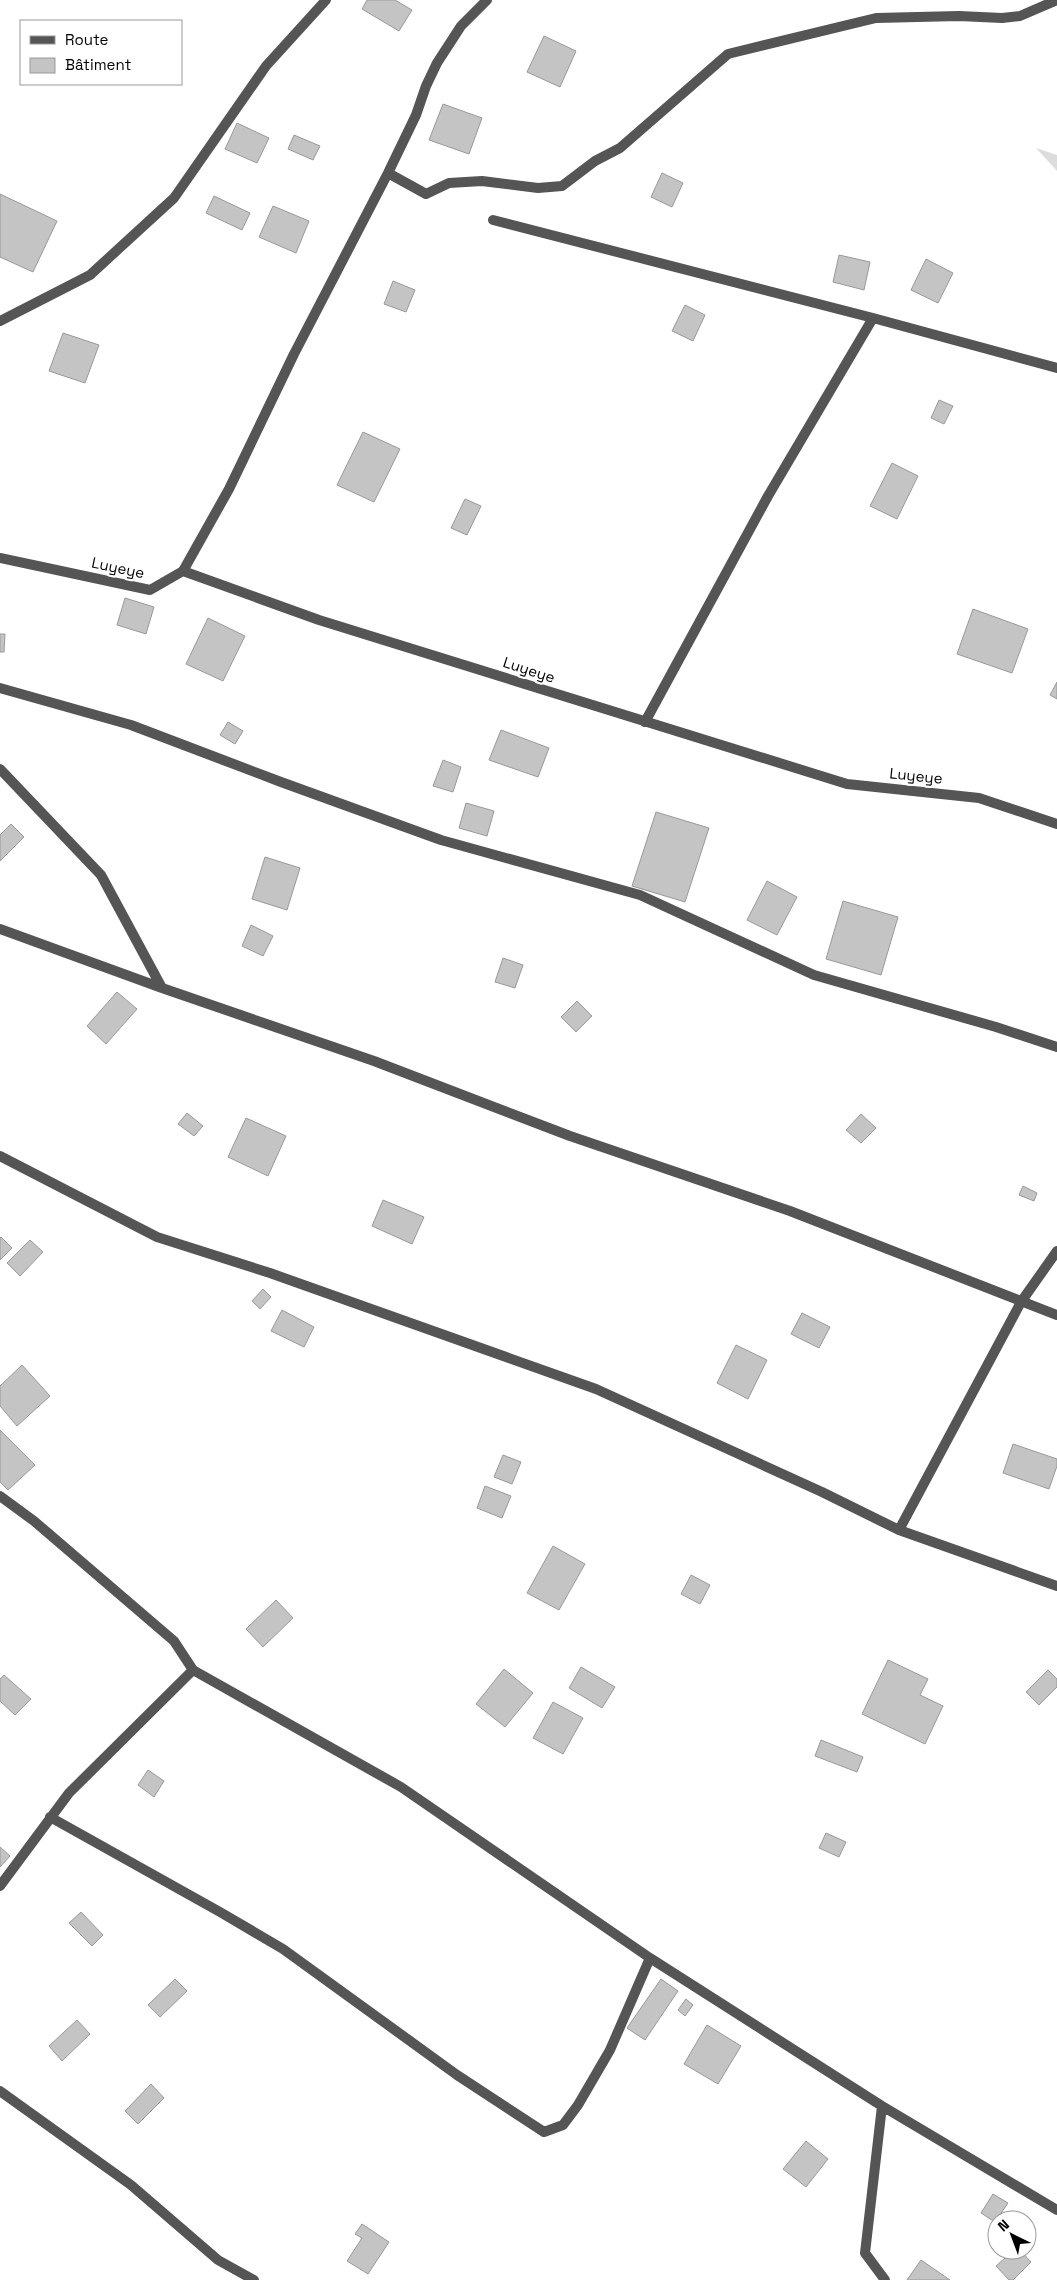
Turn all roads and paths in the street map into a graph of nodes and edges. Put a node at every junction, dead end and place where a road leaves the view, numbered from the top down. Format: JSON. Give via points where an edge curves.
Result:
{"nodes":[{"id":1,"x":326,"y":0,"type":"edge"},
{"id":2,"x":487,"y":0,"type":"edge"},
{"id":3,"x":1057,"y":0,"type":"edge"},
{"id":4,"x":388,"y":173,"type":"junction"},
{"id":5,"x":493,"y":220,"type":"dead end"},
{"id":6,"x":873,"y":318,"type":"junction"},
{"id":7,"x":0,"y":321,"type":"edge"},
{"id":8,"x":1057,"y":368,"type":"edge"},
{"id":9,"x":0,"y":558,"type":"edge"},
{"id":10,"x":183,"y":571,"type":"junction"},
{"id":11,"x":0,"y":688,"type":"edge"},
{"id":12,"x":645,"y":722,"type":"junction"},
{"id":13,"x":0,"y":769,"type":"edge"},
{"id":14,"x":1057,"y":824,"type":"edge"},
{"id":15,"x":0,"y":929,"type":"edge"},
{"id":16,"x":162,"y":988,"type":"junction"},
{"id":17,"x":1057,"y":1047,"type":"edge"},
{"id":18,"x":0,"y":1156,"type":"edge"},
{"id":19,"x":1057,"y":1251,"type":"edge"},
{"id":20,"x":1022,"y":1302,"type":"junction"},
{"id":21,"x":1057,"y":1315,"type":"edge"},
{"id":22,"x":0,"y":1496,"type":"edge"},
{"id":23,"x":899,"y":1530,"type":"junction"},
{"id":24,"x":1057,"y":1586,"type":"edge"},
{"id":25,"x":193,"y":1670,"type":"junction"},
{"id":26,"x":50,"y":1818,"type":"junction"},
{"id":27,"x":0,"y":1886,"type":"edge"},
{"id":28,"x":650,"y":1958,"type":"junction"},
{"id":29,"x":0,"y":2091,"type":"edge"},
{"id":30,"x":882,"y":2106,"type":"junction"},
{"id":31,"x":1057,"y":2210,"type":"edge"},
{"id":32,"x":254,"y":2280,"type":"edge"},
{"id":33,"x":885,"y":2280,"type":"edge"}],
"edges":[{"from":1,"to":7,"type":"street","via":[[266,66],[174,198],[90,276]]},
{"from":2,"to":4,"type":"street","via":[[461,26],[437,63]]},
{"from":3,"to":4,"type":"street","via":[[1020,16],[1002,18],[876,18],[728,54],[620,148],[595,160],[562,186],[538,188],[482,180],[449,183],[426,194]]},
{"from":4,"to":10,"type":"street","via":[[294,354],[229,489]]},
{"from":5,"to":6,"type":"street"},
{"from":6,"to":8,"type":"street"},
{"from":6,"to":12,"type":"street","via":[[768,496]]},
{"from":9,"to":10,"type":"street","name":"Luyeye","via":[[150,590]]},
{"from":10,"to":12,"type":"street","name":"Luyeye","via":[[319,620]]},
{"from":11,"to":17,"type":"street","via":[[131,725],[441,840],[640,895],[814,976]]},
{"from":12,"to":14,"type":"street","name":"Luyeye","via":[[848,784],[979,798]]},
{"from":13,"to":16,"type":"street","via":[[101,875]]},
{"from":15,"to":16,"type":"street"},
{"from":16,"to":20,"type":"street","via":[[374,1061],[570,1136],[790,1211]]},
{"from":18,"to":23,"type":"street","via":[[157,1237],[270,1273],[596,1390]]},
{"from":19,"to":20,"type":"street"},
{"from":20,"to":21,"type":"street"},
{"from":20,"to":23,"type":"street"},
{"from":22,"to":25,"type":"street","via":[[34,1521],[174,1641]]},
{"from":23,"to":24,"type":"street"},
{"from":25,"to":26,"type":"street","via":[[69,1793]]},
{"from":25,"to":28,"type":"street","via":[[401,1787]]},
{"from":26,"to":27,"type":"street"},
{"from":26,"to":28,"type":"street","via":[[282,1949],[456,2075],[544,2132],[563,2125],[578,2105],[610,2050]]},
{"from":28,"to":30,"type":"street"},
{"from":29,"to":32,"type":"street","via":[[131,2185],[218,2260]]},
{"from":30,"to":31,"type":"street"},
{"from":30,"to":33,"type":"street","via":[[865,2253]]}]}
